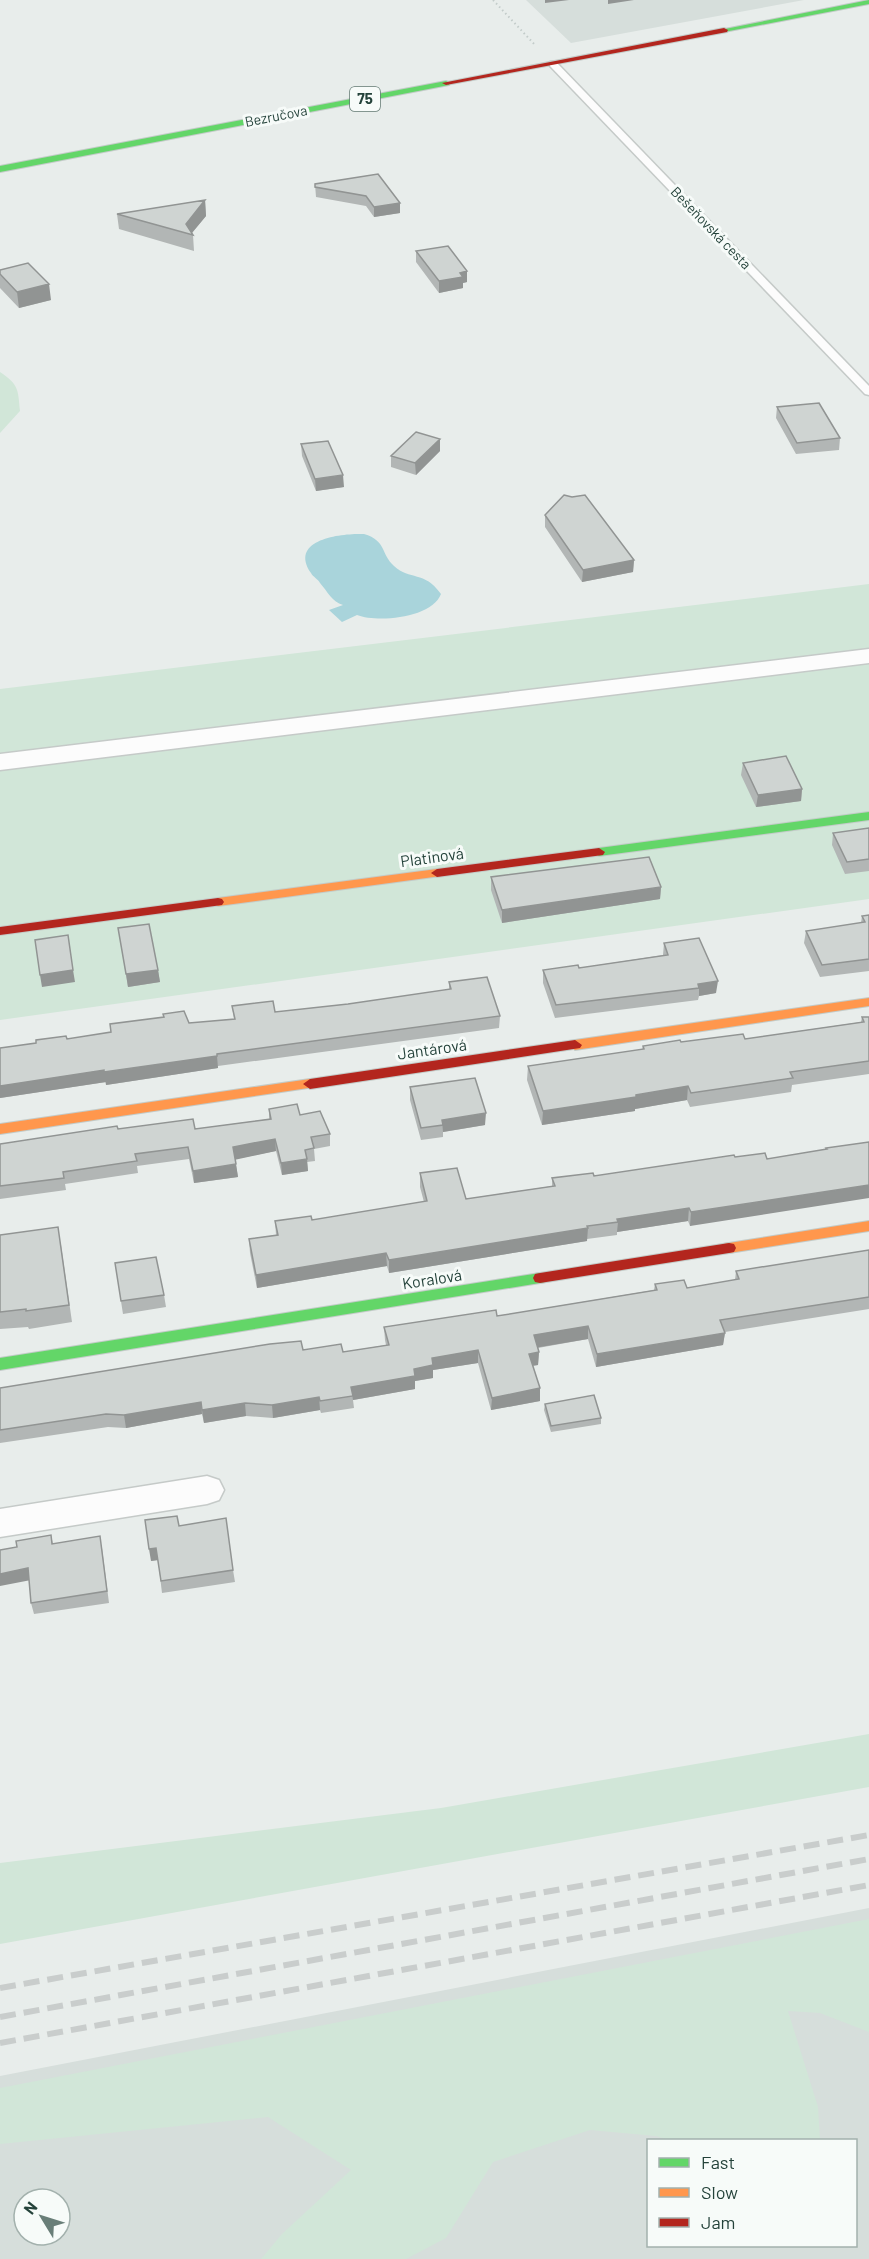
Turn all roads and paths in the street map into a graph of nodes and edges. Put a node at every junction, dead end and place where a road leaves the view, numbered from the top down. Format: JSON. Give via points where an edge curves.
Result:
{"nodes":[{"id":1,"x":493,"y":0,"type":"edge"},
{"id":2,"x":869,"y":2,"type":"edge"},
{"id":3,"x":553,"y":64,"type":"junction"},
{"id":4,"x":0,"y":169,"type":"edge"},
{"id":5,"x":869,"y":392,"type":"edge"},
{"id":6,"x":869,"y":656,"type":"edge"},
{"id":7,"x":0,"y":762,"type":"edge"},
{"id":8,"x":869,"y":816,"type":"edge"},
{"id":9,"x":0,"y":931,"type":"edge"},
{"id":10,"x":869,"y":1002,"type":"edge"},
{"id":11,"x":0,"y":1130,"type":"edge"},
{"id":12,"x":869,"y":1226,"type":"edge"},
{"id":13,"x":0,"y":1364,"type":"edge"},
{"id":14,"x":207,"y":1490,"type":"dead end"},
{"id":15,"x":0,"y":1523,"type":"edge"}],
"edges":[{"from":1,"to":3,"type":"path"},
{"from":2,"to":3,"type":"street","number":"75"},
{"from":3,"to":4,"type":"street","name":"Bezručova","number":"75"},
{"from":3,"to":5,"type":"lane","name":"Bešeňovská cesta"},
{"from":6,"to":7,"type":"street"},
{"from":8,"to":9,"type":"street","name":"Platinová"},
{"from":10,"to":11,"type":"street","name":"Jantárová"},
{"from":12,"to":13,"type":"street","name":"Koralová"},
{"from":14,"to":15,"type":"street"}]}
